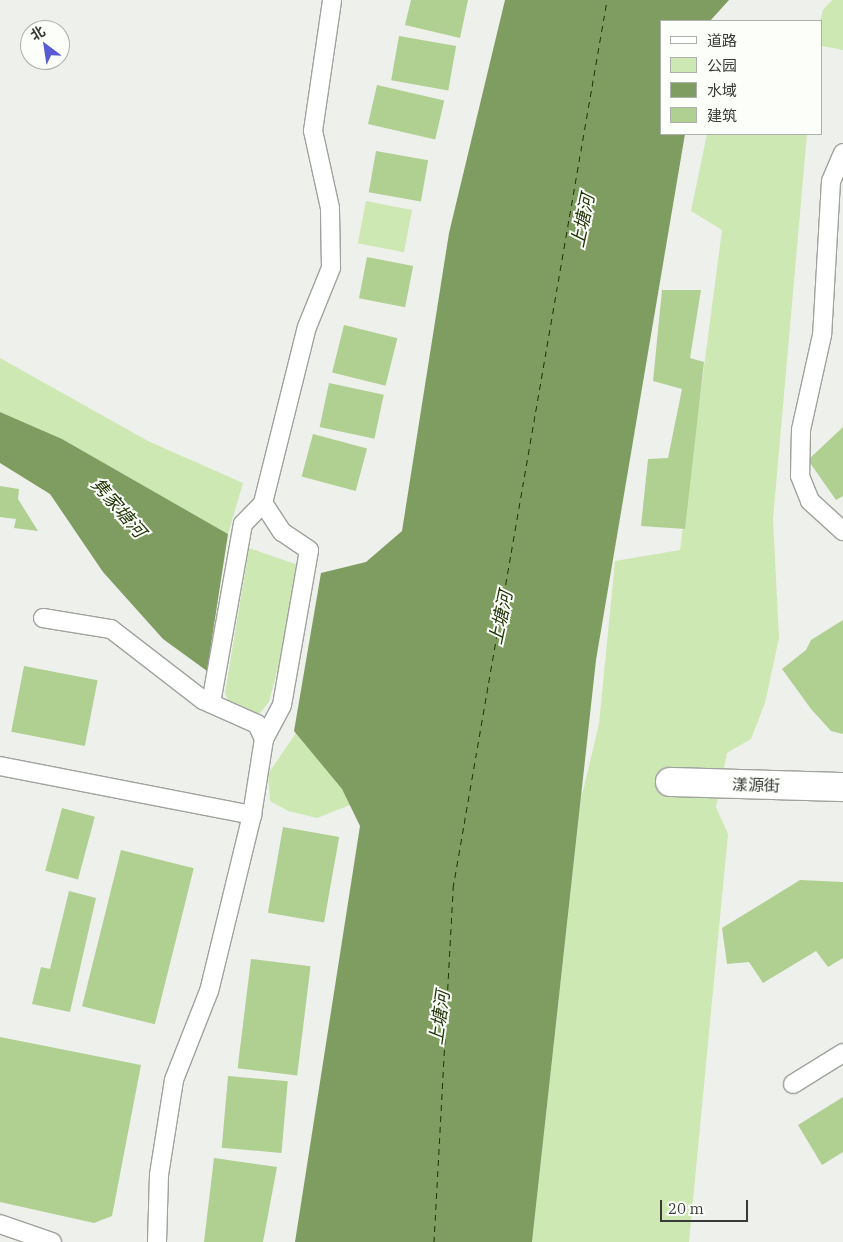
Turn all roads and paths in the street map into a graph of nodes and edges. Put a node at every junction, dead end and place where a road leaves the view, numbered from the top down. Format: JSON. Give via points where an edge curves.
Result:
{"nodes":[{"id":1,"x":332,"y":0,"type":"edge"},
{"id":2,"x":843,"y":153,"type":"edge"},
{"id":3,"x":263,"y":503,"type":"junction"},
{"id":4,"x":843,"y":531,"type":"edge"},
{"id":5,"x":43,"y":618,"type":"dead end"},
{"id":6,"x":211,"y":703,"type":"junction"},
{"id":7,"x":264,"y":739,"type":"junction"},
{"id":8,"x":0,"y":766,"type":"edge"},
{"id":9,"x":670,"y":782,"type":"dead end"},
{"id":10,"x":843,"y":786,"type":"edge"},
{"id":11,"x":252,"y":815,"type":"junction"},
{"id":12,"x":843,"y":1053,"type":"edge"},
{"id":13,"x":793,"y":1084,"type":"dead end"},
{"id":14,"x":0,"y":1224,"type":"edge"},
{"id":15,"x":52,"y":1242,"type":"edge"},
{"id":16,"x":157,"y":1242,"type":"edge"}],
"edges":[{"from":1,"to":3,"type":"lane","via":[[313,131],[330,208],[331,268],[307,327]]},
{"from":2,"to":4,"type":"lane","via":[[831,181],[822,335],[801,430],[800,476],[810,501]]},
{"from":3,"to":6,"type":"lane","via":[[243,524]]},
{"from":3,"to":7,"type":"lane","via":[[282,532],[309,550],[282,705]]},
{"from":5,"to":6,"type":"lane","via":[[110,629]]},
{"from":6,"to":7,"type":"lane","via":[[257,724]]},
{"from":7,"to":11,"type":"lane"},
{"from":8,"to":11,"type":"lane"},
{"from":9,"to":10,"type":"street","name":"漾源街"},
{"from":11,"to":16,"type":"lane","via":[[210,991],[174,1080],[159,1175]]},
{"from":12,"to":13,"type":"lane"},
{"from":14,"to":15,"type":"lane"}]}
